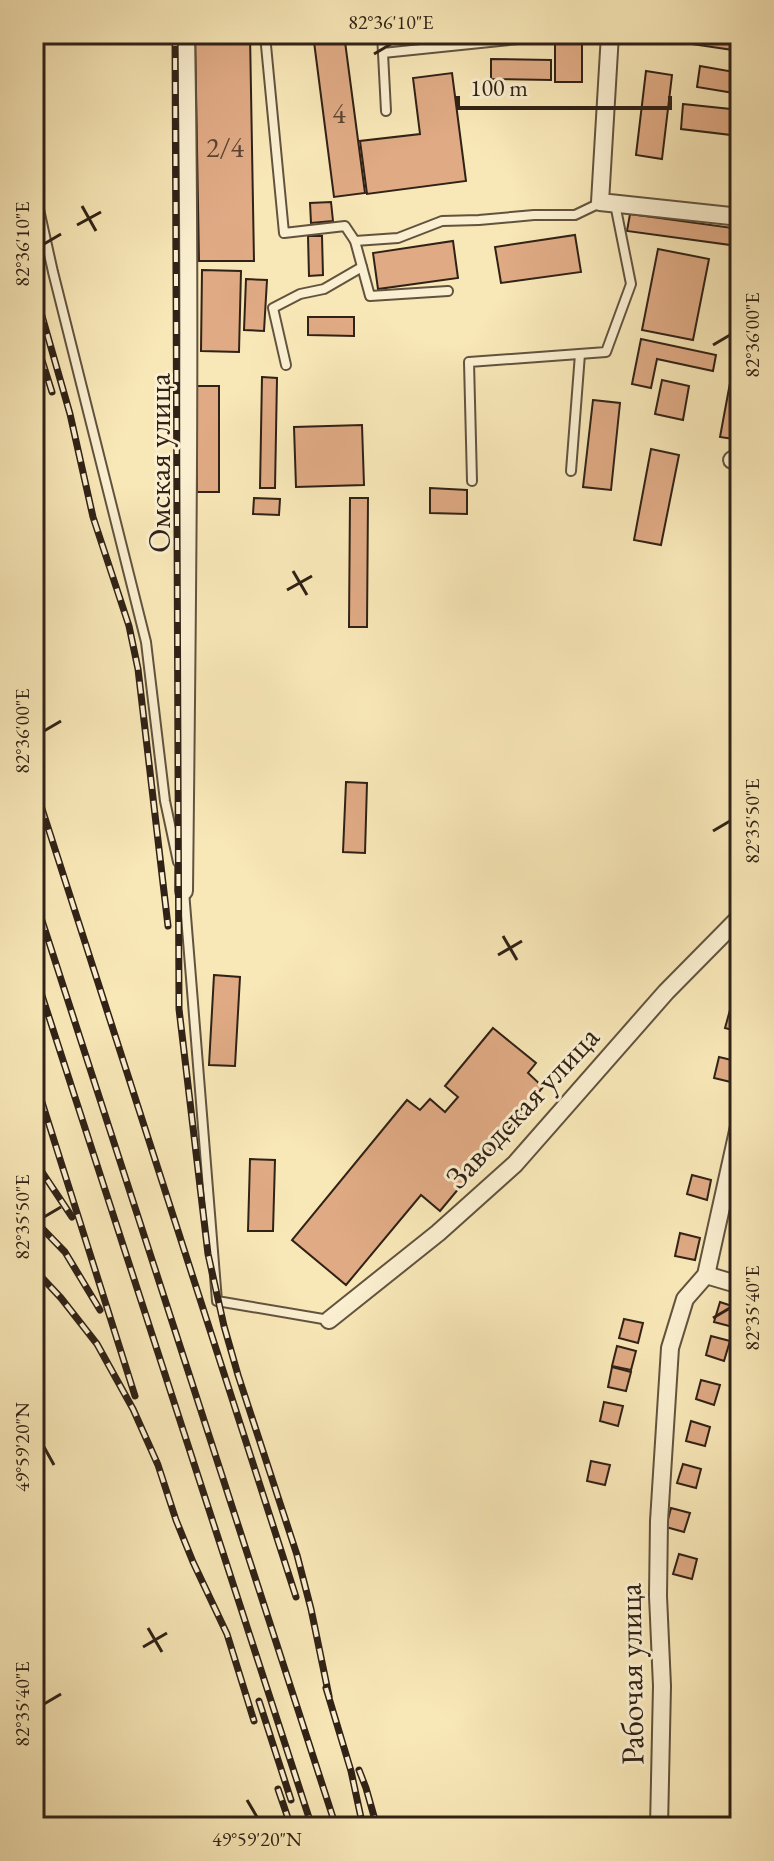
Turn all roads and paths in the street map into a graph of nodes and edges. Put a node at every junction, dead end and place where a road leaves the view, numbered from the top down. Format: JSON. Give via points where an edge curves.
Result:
{"nodes":[{"id":1,"x":186,"y":34,"type":"edge"},
{"id":2,"x":382,"y":34,"type":"edge"},
{"id":3,"x":610,"y":34,"type":"edge"},
{"id":4,"x":265,"y":35,"type":"edge"},
{"id":5,"x":528,"y":38,"type":"dead end"},
{"id":6,"x":383,"y":53,"type":"junction"},
{"id":7,"x":386,"y":111,"type":"dead end"},
{"id":8,"x":34,"y":187,"type":"edge"},
{"id":9,"x":608,"y":203,"type":"junction"},
{"id":10,"x":740,"y":217,"type":"edge"},
{"id":11,"x":355,"y":241,"type":"junction"},
{"id":12,"x":362,"y":267,"type":"junction"},
{"id":13,"x":448,"y":291,"type":"dead end"},
{"id":14,"x":580,"y":354,"type":"junction"},
{"id":15,"x":286,"y":365,"type":"dead end"},
{"id":16,"x":571,"y":471,"type":"dead end"},
{"id":17,"x":472,"y":481,"type":"dead end"},
{"id":18,"x":184,"y":891,"type":"junction"},
{"id":19,"x":740,"y":917,"type":"edge"},
{"id":20,"x":740,"y":1122,"type":"edge"},
{"id":21,"x":706,"y":1275,"type":"junction"},
{"id":22,"x":740,"y":1285,"type":"edge"},
{"id":23,"x":329,"y":1320,"type":"joint"},
{"id":24,"x":659,"y":1827,"type":"edge"}],
"edges":[{"from":1,"to":18,"type":"street","name":"Омская улица"},
{"from":2,"to":6,"type":"lane"},
{"from":3,"to":9,"type":"street"},
{"from":4,"to":11,"type":"lane","via":[[284,233],[345,226]]},
{"from":5,"to":6,"type":"lane"},
{"from":6,"to":7,"type":"lane"},
{"from":8,"to":18,"type":"lane","via":[[146,642],[165,801]]},
{"from":9,"to":10,"type":"street"},
{"from":9,"to":11,"type":"lane","via":[[575,215],[442,221],[398,238]]},
{"from":9,"to":14,"type":"lane","via":[[631,284],[606,352]]},
{"from":11,"to":12,"type":"lane"},
{"from":12,"to":13,"type":"lane","via":[[370,296]]},
{"from":12,"to":15,"type":"lane","via":[[324,289],[273,308]]},
{"from":14,"to":16,"type":"lane"},
{"from":14,"to":17,"type":"lane","via":[[469,362]]},
{"from":18,"to":23,"type":"lane","via":[[217,1301]]},
{"from":19,"to":23,"type":"street","name":"Заводская улица","via":[[666,992],[515,1164]]},
{"from":20,"to":21,"type":"street"},
{"from":21,"to":22,"type":"street"},
{"from":21,"to":24,"type":"street","name":"Рабочая улица","via":[[685,1299],[670,1348],[659,1521]]}]}
